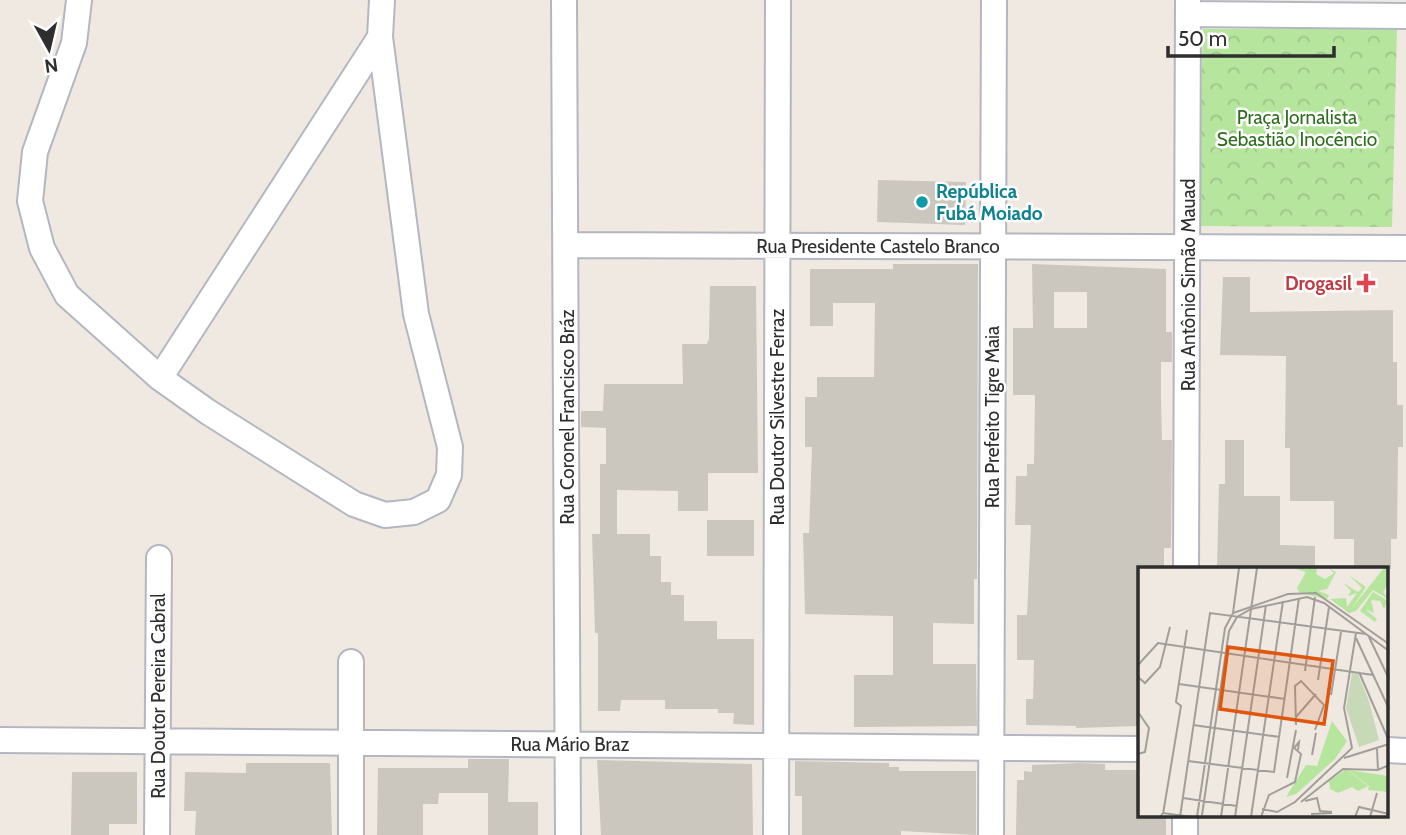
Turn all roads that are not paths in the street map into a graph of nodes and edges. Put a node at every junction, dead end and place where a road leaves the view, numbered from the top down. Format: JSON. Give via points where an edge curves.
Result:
{"nodes":[{"id":1,"x":79,"y":0,"type":"edge"},
{"id":2,"x":382,"y":0,"type":"edge"},
{"id":3,"x":564,"y":0,"type":"edge"},
{"id":4,"x":778,"y":0,"type":"edge"},
{"id":5,"x":994,"y":0,"type":"edge"},
{"id":6,"x":1188,"y":7,"type":"edge"},
{"id":7,"x":1406,"y":16,"type":"edge"},
{"id":8,"x":380,"y":37,"type":"junction"},
{"id":9,"x":567,"y":244,"type":"junction"},
{"id":10,"x":778,"y":246,"type":"junction"},
{"id":11,"x":993,"y":247,"type":"junction"},
{"id":12,"x":1188,"y":248,"type":"junction"},
{"id":13,"x":1406,"y":248,"type":"edge"},
{"id":14,"x":160,"y":378,"type":"junction"},
{"id":15,"x":159,"y":558,"type":"dead end"},
{"id":16,"x":1186,"y":567,"type":"edge"},
{"id":17,"x":351,"y":662,"type":"dead end"},
{"id":18,"x":0,"y":740,"type":"edge"},
{"id":19,"x":158,"y":741,"type":"junction"},
{"id":20,"x":351,"y":743,"type":"junction"},
{"id":21,"x":568,"y":744,"type":"junction"},
{"id":22,"x":776,"y":746,"type":"junction"},
{"id":23,"x":991,"y":748,"type":"junction"},
{"id":24,"x":1138,"y":749,"type":"edge"},
{"id":25,"x":1388,"y":750,"type":"edge"},
{"id":26,"x":1406,"y":751,"type":"edge"},
{"id":27,"x":157,"y":835,"type":"edge"},
{"id":28,"x":351,"y":835,"type":"edge"},
{"id":29,"x":568,"y":835,"type":"edge"},
{"id":30,"x":776,"y":835,"type":"edge"},
{"id":31,"x":991,"y":835,"type":"edge"}],
"edges":[{"from":1,"to":14,"type":"street","via":[[74,43],[35,152],[30,201],[42,248],[67,295]]},
{"from":2,"to":8,"type":"street"},
{"from":3,"to":9,"type":"street","name":"Rua Coronel Francisco Bráz"},
{"from":4,"to":10,"type":"street","name":"Rua Doutor Silvestre Ferraz"},
{"from":5,"to":11,"type":"street","name":"Rua Prefeito Tigre Maia"},
{"from":6,"to":7,"type":"street"},
{"from":6,"to":12,"type":"street","name":"Rua Antônio Simão Mauad"},
{"from":8,"to":14,"type":"street"},
{"from":8,"to":14,"type":"street","via":[[416,314],[450,446],[449,475],[438,500],[414,512],[385,515],[354,504]]},
{"from":9,"to":10,"type":"street","name":"Rua Presidente Castelo Branco"},
{"from":9,"to":21,"type":"street","name":"Rua Coronel Francisco Bráz"},
{"from":10,"to":11,"type":"street","name":"Rua Presidente Castelo Branco"},
{"from":10,"to":22,"type":"street","name":"Rua Doutor Silvestre Ferraz"},
{"from":11,"to":12,"type":"street","name":"Rua Presidente Castelo Branco"},
{"from":11,"to":23,"type":"street","name":"Rua Prefeito Tigre Maia"},
{"from":12,"to":13,"type":"street"},
{"from":12,"to":16,"type":"street","name":"Rua Antônio Simão Mauad"},
{"from":15,"to":19,"type":"street","name":"Rua Doutor Pereira Cabral"},
{"from":17,"to":20,"type":"street"},
{"from":18,"to":19,"type":"street","name":"Rua Mário Braz"},
{"from":19,"to":20,"type":"street","name":"Rua Mário Braz"},
{"from":19,"to":27,"type":"street","name":"Rua Doutor Pereira Cabral"},
{"from":20,"to":21,"type":"street","name":"Rua Mário Braz"},
{"from":20,"to":28,"type":"street"},
{"from":21,"to":22,"type":"street","name":"Rua Mário Braz"},
{"from":21,"to":29,"type":"street","name":"Rua Coronel Francisco Bráz"},
{"from":22,"to":23,"type":"street","name":"Rua Mário Braz"},
{"from":22,"to":30,"type":"street","name":"Rua Doutor Silvestre Ferraz"},
{"from":23,"to":24,"type":"street","name":"Rua Mário Braz"},
{"from":23,"to":31,"type":"street","name":"Rua Prefeito Tigre Maia"},
{"from":25,"to":26,"type":"street"}]}
